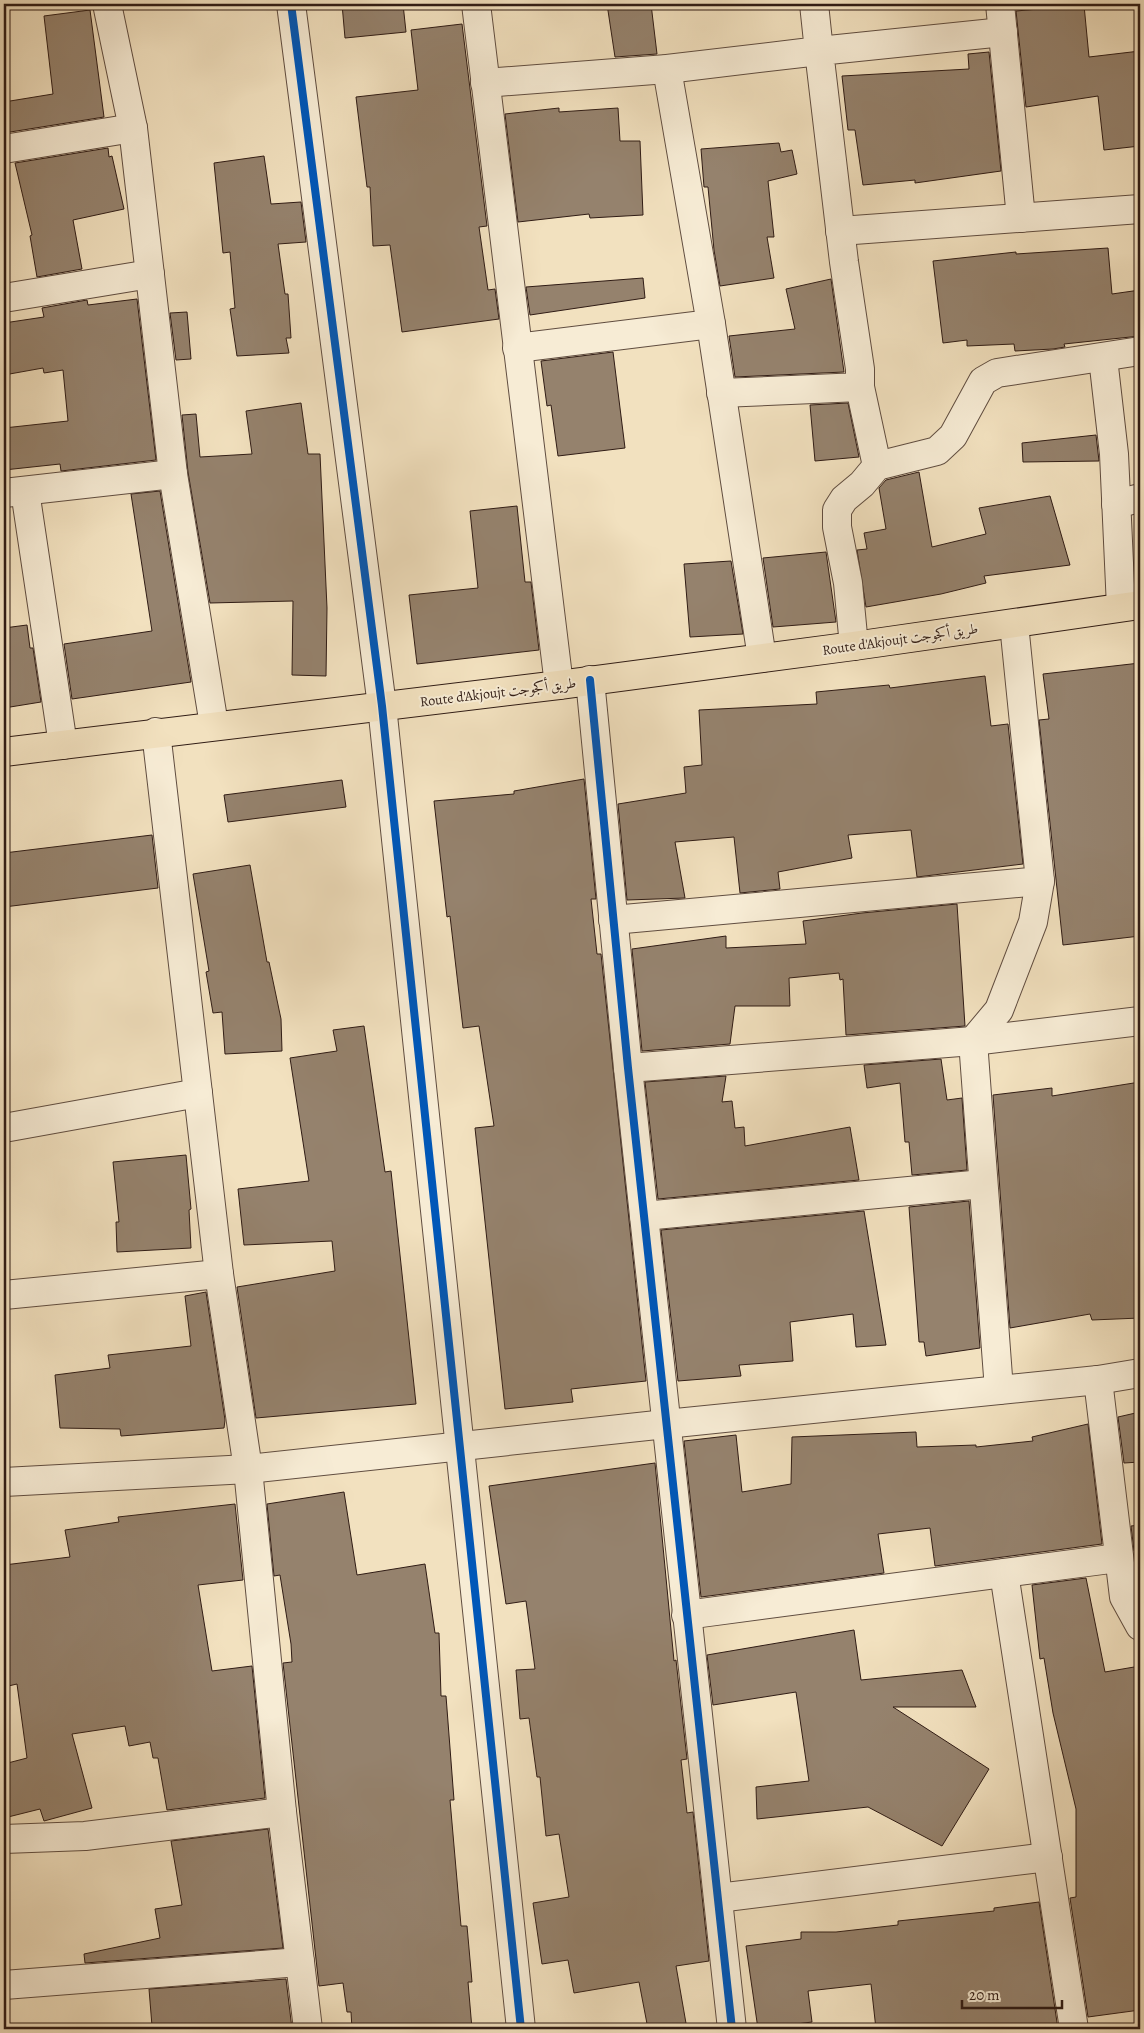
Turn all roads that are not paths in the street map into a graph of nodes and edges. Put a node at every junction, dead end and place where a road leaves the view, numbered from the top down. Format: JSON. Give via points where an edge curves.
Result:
{"nodes":[{"id":1,"x":108,"y":4,"type":"edge"},
{"id":2,"x":291,"y":4,"type":"edge"},
{"id":3,"x":476,"y":4,"type":"edge"},
{"id":4,"x":814,"y":4,"type":"edge"},
{"id":5,"x":1000,"y":4,"type":"edge"},
{"id":6,"x":1003,"y":32,"type":"junction"},
{"id":7,"x":819,"y":51,"type":"junction"},
{"id":8,"x":667,"y":69,"type":"junction"},
{"id":9,"x":485,"y":83,"type":"junction"},
{"id":10,"x":133,"y":128,"type":"junction"},
{"id":11,"x":4,"y":149,"type":"edge"},
{"id":12,"x":1140,"y":209,"type":"edge"},
{"id":13,"x":1021,"y":218,"type":"junction"},
{"id":14,"x":840,"y":231,"type":"junction"},
{"id":15,"x":150,"y":274,"type":"junction"},
{"id":16,"x":4,"y":298,"type":"edge"},
{"id":17,"x":711,"y":324,"type":"junction"},
{"id":18,"x":518,"y":348,"type":"junction"},
{"id":19,"x":1140,"y":351,"type":"edge"},
{"id":20,"x":1103,"y":358,"type":"junction"},
{"id":21,"x":860,"y":387,"type":"junction"},
{"id":22,"x":720,"y":392,"type":"junction"},
{"id":23,"x":877,"y":466,"type":"junction"},
{"id":24,"x":173,"y":474,"type":"junction"},
{"id":25,"x":15,"y":492,"type":"edge"},
{"id":26,"x":1128,"y":501,"type":"edge"},
{"id":27,"x":1130,"y":606,"type":"edge"},
{"id":28,"x":1014,"y":624,"type":"junction"},
{"id":29,"x":854,"y":646,"type":"junction"},
{"id":30,"x":762,"y":658,"type":"junction"},
{"id":31,"x":590,"y":680,"type":"junction"},
{"id":32,"x":559,"y":685,"type":"junction"},
{"id":33,"x":382,"y":706,"type":"junction"},
{"id":34,"x":214,"y":725,"type":"junction"},
{"id":35,"x":156,"y":732,"type":"junction"},
{"id":36,"x":63,"y":745,"type":"junction"},
{"id":37,"x":4,"y":752,"type":"edge"},
{"id":38,"x":1040,"y":881,"type":"junction"},
{"id":39,"x":613,"y":920,"type":"junction"},
{"id":40,"x":1140,"y":1021,"type":"edge"},
{"id":41,"x":974,"y":1041,"type":"junction"},
{"id":42,"x":628,"y":1068,"type":"junction"},
{"id":43,"x":198,"y":1093,"type":"junction"},
{"id":44,"x":4,"y":1128,"type":"edge"},
{"id":45,"x":983,"y":1184,"type":"junction"},
{"id":46,"x":644,"y":1216,"type":"junction"},
{"id":47,"x":219,"y":1274,"type":"junction"},
{"id":48,"x":4,"y":1295,"type":"edge"},
{"id":49,"x":1140,"y":1373,"type":"edge"},
{"id":50,"x":1098,"y":1380,"type":"junction"},
{"id":51,"x":999,"y":1390,"type":"junction"},
{"id":52,"x":666,"y":1424,"type":"junction"},
{"id":53,"x":460,"y":1448,"type":"junction"},
{"id":54,"x":248,"y":1470,"type":"junction"},
{"id":55,"x":4,"y":1482,"type":"edge"},
{"id":56,"x":1118,"y":1558,"type":"junction"},
{"id":57,"x":1004,"y":1573,"type":"junction"},
{"id":58,"x":686,"y":1615,"type":"junction"},
{"id":59,"x":1140,"y":1626,"type":"edge"},
{"id":60,"x":282,"y":1812,"type":"junction"},
{"id":61,"x":4,"y":1839,"type":"edge"},
{"id":62,"x":1048,"y":1857,"type":"junction"},
{"id":63,"x":718,"y":1898,"type":"junction"},
{"id":64,"x":300,"y":1962,"type":"junction"},
{"id":65,"x":4,"y":1985,"type":"edge"},
{"id":66,"x":308,"y":2029,"type":"edge"},
{"id":67,"x":521,"y":2029,"type":"edge"},
{"id":68,"x":732,"y":2029,"type":"edge"},
{"id":69,"x":1074,"y":2029,"type":"edge"}],
"edges":[{"from":1,"to":10,"type":"street"},
{"from":2,"to":33,"type":"street"},
{"from":3,"to":9,"type":"street"},
{"from":4,"to":7,"type":"street"},
{"from":5,"to":6,"type":"street"},
{"from":6,"to":7,"type":"street"},
{"from":6,"to":13,"type":"street"},
{"from":7,"to":8,"type":"street"},
{"from":7,"to":14,"type":"street"},
{"from":8,"to":9,"type":"street"},
{"from":8,"to":17,"type":"street"},
{"from":9,"to":18,"type":"street"},
{"from":10,"to":11,"type":"street"},
{"from":10,"to":15,"type":"street"},
{"from":12,"to":13,"type":"street"},
{"from":13,"to":14,"type":"street"},
{"from":14,"to":21,"type":"street"},
{"from":15,"to":16,"type":"street"},
{"from":15,"to":24,"type":"street"},
{"from":17,"to":18,"type":"street"},
{"from":17,"to":22,"type":"street"},
{"from":18,"to":32,"type":"street"},
{"from":19,"to":20,"type":"street"},
{"from":20,"to":23,"type":"street","via":[[997,373],[983,381],[953,436],[937,451]]},
{"from":20,"to":26,"type":"street","via":[[1114,454]]},
{"from":21,"to":22,"type":"street"},
{"from":21,"to":23,"type":"street"},
{"from":22,"to":30,"type":"street"},
{"from":23,"to":29,"type":"street","via":[[837,510]]},
{"from":24,"to":25,"type":"street"},
{"from":24,"to":34,"type":"street"},
{"from":25,"to":36,"type":"street"},
{"from":26,"to":27,"type":"street"},
{"from":27,"to":28,"type":"highway","name":"Route d'Akjoujt طريق أكجوجت"},
{"from":28,"to":29,"type":"highway","name":"Route d'Akjoujt طريق أكجوجت"},
{"from":28,"to":38,"type":"street"},
{"from":29,"to":30,"type":"highway","name":"Route d'Akjoujt طريق أكجوجت"},
{"from":30,"to":31,"type":"highway","name":"Route d'Akjoujt طريق أكجوجت"},
{"from":31,"to":32,"type":"highway","name":"Route d'Akjoujt طريق أكجوجت"},
{"from":31,"to":39,"type":"street"},
{"from":32,"to":33,"type":"highway","name":"Route d'Akjoujt طريق أكجوجت"},
{"from":33,"to":34,"type":"highway","name":"Route d'Akjoujt طريق أكجوجت"},
{"from":33,"to":53,"type":"street"},
{"from":34,"to":35,"type":"highway","name":"Route d'Akjoujt طريق أكجوجت"},
{"from":35,"to":36,"type":"highway","name":"Route d'Akjoujt طريق أكجوجت"},
{"from":35,"to":43,"type":"street"},
{"from":36,"to":37,"type":"highway","name":"Route d'Akjoujt طريق أكجوجت"},
{"from":38,"to":39,"type":"street"},
{"from":38,"to":41,"type":"street","via":[[1033,922],[1000,1010]]},
{"from":39,"to":42,"type":"street"},
{"from":40,"to":41,"type":"street"},
{"from":41,"to":42,"type":"street"},
{"from":41,"to":45,"type":"street"},
{"from":42,"to":46,"type":"street"},
{"from":43,"to":44,"type":"street"},
{"from":43,"to":47,"type":"street"},
{"from":45,"to":46,"type":"street"},
{"from":45,"to":51,"type":"street"},
{"from":46,"to":52,"type":"street"},
{"from":47,"to":48,"type":"street"},
{"from":47,"to":54,"type":"street"},
{"from":49,"to":50,"type":"street"},
{"from":50,"to":51,"type":"street"},
{"from":50,"to":56,"type":"street"},
{"from":51,"to":52,"type":"street"},
{"from":52,"to":53,"type":"street"},
{"from":52,"to":58,"type":"street"},
{"from":53,"to":54,"type":"street"},
{"from":53,"to":67,"type":"street"},
{"from":54,"to":55,"type":"street"},
{"from":54,"to":60,"type":"street"},
{"from":56,"to":57,"type":"street"},
{"from":56,"to":59,"type":"street","via":[[1124,1597]]},
{"from":57,"to":58,"type":"street"},
{"from":57,"to":62,"type":"street"},
{"from":58,"to":63,"type":"street"},
{"from":60,"to":61,"type":"street","via":[[85,1836]]},
{"from":60,"to":64,"type":"street"},
{"from":62,"to":63,"type":"street"},
{"from":62,"to":69,"type":"street"},
{"from":63,"to":68,"type":"street"},
{"from":64,"to":65,"type":"street"},
{"from":64,"to":66,"type":"street"}]}
